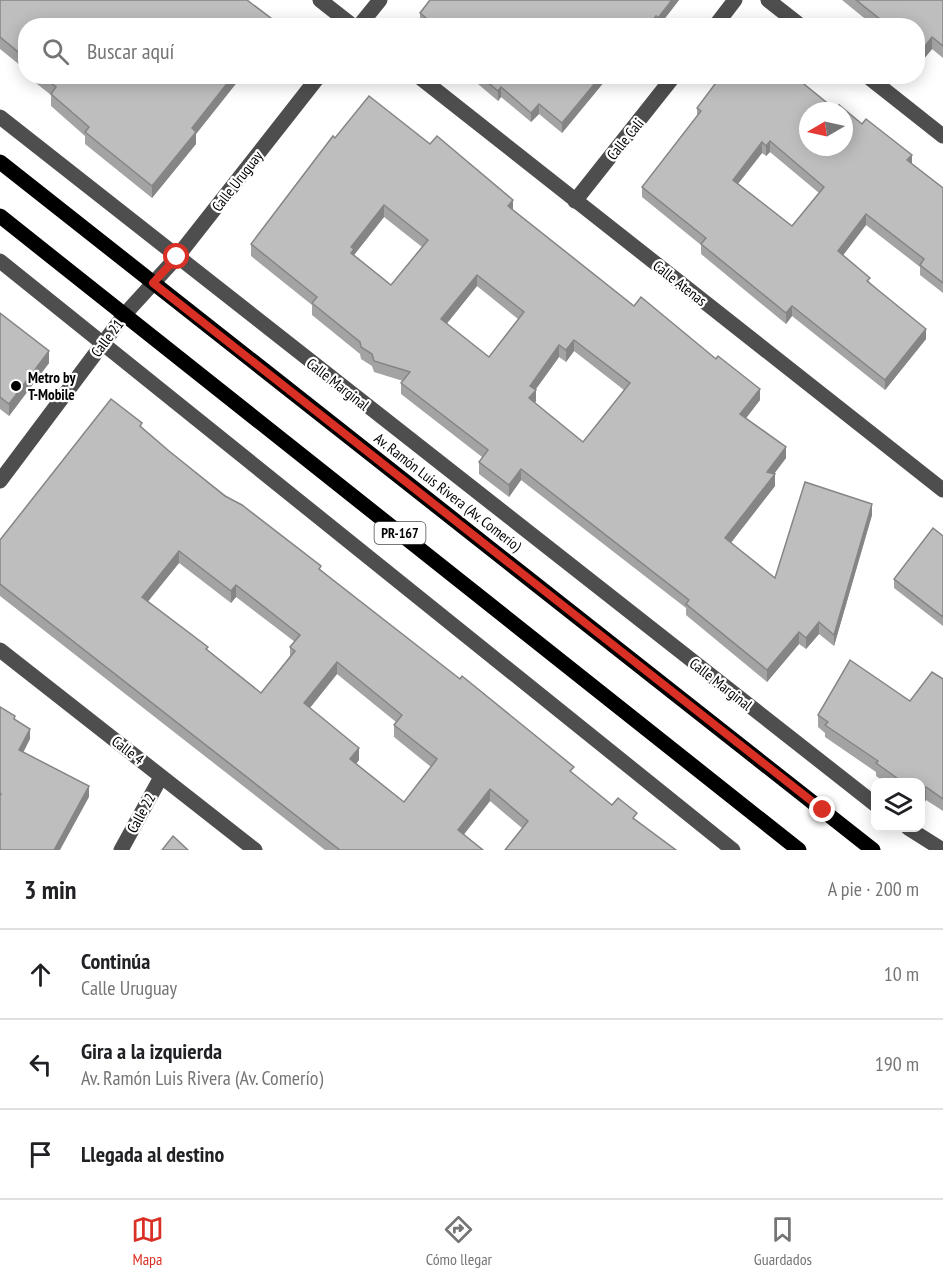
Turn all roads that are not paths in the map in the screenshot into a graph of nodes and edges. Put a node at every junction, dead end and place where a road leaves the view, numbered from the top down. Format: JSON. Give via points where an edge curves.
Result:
{"nodes":[{"id":1,"x":320,"y":0,"type":"edge"},
{"id":2,"x":380,"y":0,"type":"edge"},
{"id":3,"x":735,"y":0,"type":"edge"},
{"id":4,"x":768,"y":0,"type":"edge"},
{"id":5,"x":343,"y":18,"type":"edge"},
{"id":6,"x":365,"y":18,"type":"edge"},
{"id":7,"x":721,"y":18,"type":"edge"},
{"id":8,"x":791,"y":18,"type":"edge"},
{"id":9,"x":313,"y":84,"type":"edge"},
{"id":10,"x":428,"y":84,"type":"edge"},
{"id":11,"x":668,"y":84,"type":"edge"},
{"id":12,"x":877,"y":84,"type":"edge"},
{"id":13,"x":0,"y":117,"type":"edge"},
{"id":14,"x":943,"y":136,"type":"edge"},
{"id":15,"x":0,"y":162,"type":"edge"},
{"id":16,"x":575,"y":201,"type":"junction"},
{"id":17,"x":0,"y":216,"type":"edge"},
{"id":18,"x":177,"y":257,"type":"junction"},
{"id":19,"x":0,"y":261,"type":"edge"},
{"id":20,"x":153,"y":283,"type":"junction"},
{"id":21,"x":125,"y":314,"type":"junction"},
{"id":22,"x":104,"y":342,"type":"junction"},
{"id":23,"x":0,"y":482,"type":"edge"},
{"id":24,"x":943,"y":490,"type":"edge"},
{"id":25,"x":0,"y":650,"type":"edge"},
{"id":26,"x":161,"y":777,"type":"junction"},
{"id":27,"x":871,"y":801,"type":"edge"},
{"id":28,"x":914,"y":832,"type":"edge"},
{"id":29,"x":121,"y":850,"type":"edge"},
{"id":30,"x":255,"y":850,"type":"edge"},
{"id":31,"x":733,"y":850,"type":"edge"},
{"id":32,"x":799,"y":850,"type":"edge"},
{"id":33,"x":873,"y":850,"type":"edge"},
{"id":34,"x":943,"y":850,"type":"edge"}],
"edges":[{"from":1,"to":5,"type":"street"},
{"from":2,"to":6,"type":"street"},
{"from":3,"to":7,"type":"street"},
{"from":4,"to":8,"type":"street"},
{"from":9,"to":18,"type":"street","name":"Calle Uruguay"},
{"from":10,"to":16,"type":"street","name":"Calle Atenas"},
{"from":11,"to":16,"type":"street","name":"Calle Cali"},
{"from":12,"to":14,"type":"street"},
{"from":13,"to":18,"type":"street","name":"Calle Marginal"},
{"from":15,"to":20,"type":"main road","name":"Av. Ramón Luis Rivera (Av. Comerío)","number":"PR-167"},
{"from":16,"to":24,"type":"street","name":"Calle Atenas"},
{"from":17,"to":21,"type":"main road","number":"PR-167"},
{"from":18,"to":20,"type":"street","name":"Calle Uruguay"},
{"from":18,"to":27,"type":"street","name":"Calle Marginal"},
{"from":19,"to":22,"type":"street"},
{"from":20,"to":21,"type":"street","name":"Calle 21"},
{"from":20,"to":33,"type":"main road","name":"Av. Ramón Luis Rivera (Av. Comerío)","number":"PR-167"},
{"from":21,"to":22,"type":"street","name":"Calle 21"},
{"from":21,"to":32,"type":"main road","number":"PR-167"},
{"from":22,"to":23,"type":"street","name":"Calle 21"},
{"from":22,"to":31,"type":"street"},
{"from":25,"to":26,"type":"street","name":"Calle 4"},
{"from":26,"to":29,"type":"street","name":"Calle 22"},
{"from":26,"to":30,"type":"street","name":"Calle 4"},
{"from":28,"to":34,"type":"street"}]}
